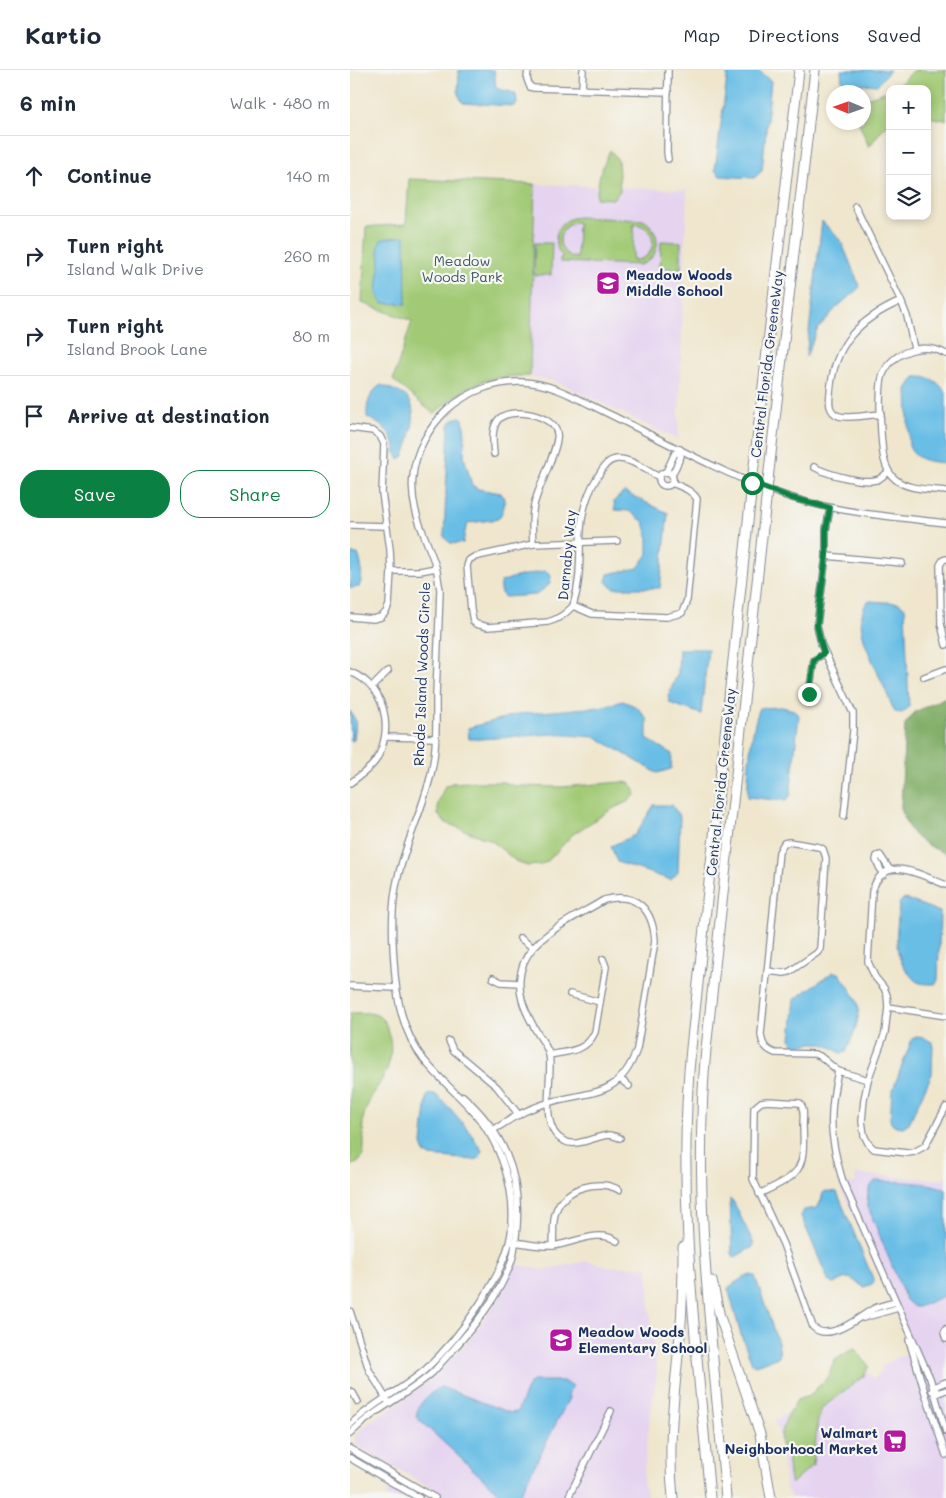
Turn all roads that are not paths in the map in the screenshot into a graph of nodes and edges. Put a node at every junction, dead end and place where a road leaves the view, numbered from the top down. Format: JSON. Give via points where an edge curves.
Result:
{"nodes":[{"id":1,"x":528,"y":70,"type":"edge"},
{"id":2,"x":532,"y":70,"type":"edge"},
{"id":3,"x":583,"y":70,"type":"edge"},
{"id":4,"x":668,"y":70,"type":"edge"},
{"id":5,"x":799,"y":70,"type":"edge"},
{"id":6,"x":815,"y":70,"type":"edge"},
{"id":7,"x":530,"y":84,"type":"junction"},
{"id":8,"x":582,"y":89,"type":"junction"},
{"id":9,"x":668,"y":92,"type":"junction"},
{"id":10,"x":668,"y":159,"type":"dead end"},
{"id":11,"x":855,"y":206,"type":"dead end"},
{"id":12,"x":901,"y":300,"type":"junction"},
{"id":13,"x":914,"y":349,"type":"junction"},
{"id":14,"x":946,"y":354,"type":"edge"},
{"id":15,"x":881,"y":414,"type":"junction"},
{"id":16,"x":350,"y":428,"type":"edge"},
{"id":17,"x":679,"y":451,"type":"junction"},
{"id":18,"x":494,"y":454,"type":"dead end"},
{"id":19,"x":814,"y":467,"type":"dead end"},
{"id":20,"x":888,"y":472,"type":"junction"},
{"id":21,"x":669,"y":473,"type":"junction"},
{"id":22,"x":659,"y":477,"type":"junction"},
{"id":23,"x":672,"y":483,"type":"junction"},
{"id":24,"x":946,"y":491,"type":"edge"},
{"id":25,"x":830,"y":508,"type":"junction"},
{"id":26,"x":946,"y":523,"type":"edge"},
{"id":27,"x":350,"y":526,"type":"edge"},
{"id":28,"x":386,"y":526,"type":"junction"},
{"id":29,"x":580,"y":542,"type":"junction"},
{"id":30,"x":617,"y":542,"type":"dead end"},
{"id":31,"x":533,"y":544,"type":"junction"},
{"id":32,"x":826,"y":556,"type":"junction"},
{"id":33,"x":946,"y":559,"type":"edge"},
{"id":34,"x":902,"y":563,"type":"dead end"},
{"id":35,"x":436,"y":568,"type":"junction"},
{"id":36,"x":391,"y":571,"type":"junction"},
{"id":37,"x":572,"y":606,"type":"junction"},
{"id":38,"x":350,"y":617,"type":"edge"},
{"id":39,"x":946,"y":645,"type":"edge"},
{"id":40,"x":824,"y":653,"type":"junction"},
{"id":41,"x":946,"y":669,"type":"edge"},
{"id":42,"x":388,"y":671,"type":"dead end"},
{"id":43,"x":350,"y":672,"type":"edge"},
{"id":44,"x":924,"y":677,"type":"dead end"},
{"id":45,"x":372,"y":688,"type":"junction"},
{"id":46,"x":809,"y":694,"type":"dead end"},
{"id":47,"x":386,"y":737,"type":"junction"},
{"id":48,"x":435,"y":738,"type":"junction"},
{"id":49,"x":350,"y":783,"type":"edge"},
{"id":50,"x":844,"y":816,"type":"dead end"},
{"id":51,"x":890,"y":870,"type":"junction"},
{"id":52,"x":883,"y":875,"type":"junction"},
{"id":53,"x":946,"y":885,"type":"edge"},
{"id":54,"x":520,"y":938,"type":"dead end"},
{"id":55,"x":532,"y":947,"type":"junction"},
{"id":56,"x":603,"y":958,"type":"dead end"},
{"id":57,"x":767,"y":971,"type":"junction"},
{"id":58,"x":493,"y":978,"type":"dead end"},
{"id":59,"x":519,"y":983,"type":"junction"},
{"id":60,"x":350,"y":986,"type":"edge"},
{"id":61,"x":396,"y":988,"type":"junction"},
{"id":62,"x":570,"y":994,"type":"dead end"},
{"id":63,"x":600,"y":1002,"type":"junction"},
{"id":64,"x":888,"y":1007,"type":"junction"},
{"id":65,"x":946,"y":1016,"type":"edge"},
{"id":66,"x":450,"y":1041,"type":"dead end"},
{"id":67,"x":549,"y":1055,"type":"junction"},
{"id":68,"x":838,"y":1072,"type":"junction"},
{"id":69,"x":620,"y":1079,"type":"junction"},
{"id":70,"x":868,"y":1080,"type":"junction"},
{"id":71,"x":629,"y":1086,"type":"dead end"},
{"id":72,"x":547,"y":1103,"type":"junction"},
{"id":73,"x":946,"y":1107,"type":"edge"},
{"id":74,"x":519,"y":1114,"type":"junction"},
{"id":75,"x":700,"y":1129,"type":"junction"},
{"id":76,"x":491,"y":1131,"type":"junction"},
{"id":77,"x":620,"y":1138,"type":"dead end"},
{"id":78,"x":685,"y":1184,"type":"junction"},
{"id":79,"x":619,"y":1190,"type":"dead end"},
{"id":80,"x":759,"y":1194,"type":"junction"},
{"id":81,"x":617,"y":1241,"type":"dead end"},
{"id":82,"x":512,"y":1242,"type":"junction"},
{"id":83,"x":553,"y":1246,"type":"junction"},
{"id":84,"x":897,"y":1305,"type":"junction"},
{"id":85,"x":350,"y":1311,"type":"edge"},
{"id":86,"x":904,"y":1322,"type":"junction"},
{"id":87,"x":946,"y":1329,"type":"edge"},
{"id":88,"x":946,"y":1339,"type":"edge"},
{"id":89,"x":946,"y":1382,"type":"edge"},
{"id":90,"x":934,"y":1390,"type":"junction"},
{"id":91,"x":946,"y":1390,"type":"edge"},
{"id":92,"x":350,"y":1391,"type":"edge"},
{"id":93,"x":925,"y":1393,"type":"junction"},
{"id":94,"x":388,"y":1401,"type":"junction"},
{"id":95,"x":358,"y":1402,"type":"dead end"},
{"id":96,"x":611,"y":1411,"type":"dead end"},
{"id":97,"x":350,"y":1425,"type":"edge"},
{"id":98,"x":946,"y":1432,"type":"edge"},
{"id":99,"x":350,"y":1434,"type":"edge"},
{"id":100,"x":350,"y":1449,"type":"edge"},
{"id":101,"x":946,"y":1454,"type":"edge"},
{"id":102,"x":350,"y":1458,"type":"edge"},
{"id":103,"x":419,"y":1498,"type":"edge"},
{"id":104,"x":435,"y":1498,"type":"edge"},
{"id":105,"x":568,"y":1498,"type":"edge"},
{"id":106,"x":673,"y":1498,"type":"edge"},
{"id":107,"x":710,"y":1498,"type":"edge"},
{"id":108,"x":726,"y":1498,"type":"edge"},
{"id":109,"x":771,"y":1498,"type":"edge"}],
"edges":[{"from":1,"to":7,"type":"street"},
{"from":2,"to":7,"type":"street"},
{"from":3,"to":8,"type":"street"},
{"from":4,"to":9,"type":"street"},
{"from":5,"to":78,"type":"highway","name":"Central Florida GreeneWay","bridge":true,"via":[[689,1064]]},
{"from":6,"to":75,"type":"highway","name":"Central Florida GreeneWay","bridge":true,"via":[[705,1058]]},
{"from":7,"to":8,"type":"street","via":[[534,88]]},
{"from":8,"to":9,"type":"street"},
{"from":9,"to":10,"type":"street"},
{"from":11,"to":12,"type":"street"},
{"from":12,"to":13,"type":"street"},
{"from":12,"to":15,"type":"street","via":[[859,325],[837,358],[832,375],[829,405],[838,416]]},
{"from":13,"to":14,"type":"street","via":[[927,348]]},
{"from":13,"to":15,"type":"street","via":[[892,362],[883,372]]},
{"from":15,"to":20,"type":"street","via":[[884,460]]},
{"from":16,"to":28,"type":"street","via":[[373,431],[384,444],[382,493]]},
{"from":17,"to":21,"type":"street","via":[[675,453]]},
{"from":17,"to":25,"type":"street","name":"Rhode Island Woods Circle","via":[[768,489]]},
{"from":17,"to":35,"type":"street","name":"Rhode Island Woods Circle","via":[[546,386],[502,383],[477,390],[456,402],[438,419],[425,438],[416,462],[412,488],[414,507]]},
{"from":18,"to":31,"type":"street","via":[[495,426],[504,415],[541,417],[556,428],[557,445],[533,506]]},
{"from":19,"to":20,"type":"street","via":[[838,476],[864,480],[879,478]]},
{"from":20,"to":24,"type":"street","via":[[904,484]]},
{"from":21,"to":22,"type":"street","via":[[662,473]]},
{"from":21,"to":23,"type":"street"},
{"from":22,"to":23,"type":"street","name":"Darnaby Way","via":[[664,486]]},
{"from":22,"to":29,"type":"street","name":"Darnaby Way","via":[[628,461],[611,460],[592,485],[585,502]]},
{"from":23,"to":37,"type":"street","name":"Darnaby Way","via":[[694,494],[697,506],[688,600],[682,613],[667,617],[592,614]]},
{"from":25,"to":26,"type":"street","name":"Rhode Island Woods Circle"},
{"from":25,"to":32,"type":"street"},
{"from":27,"to":28,"type":"street"},
{"from":28,"to":36,"type":"street"},
{"from":29,"to":30,"type":"street"},
{"from":29,"to":31,"type":"street"},
{"from":29,"to":37,"type":"street","name":"Darnaby Way","via":[[578,581]]},
{"from":31,"to":37,"type":"street","via":[[469,560],[473,621],[488,627],[548,622],[566,614]]},
{"from":32,"to":34,"type":"street"},
{"from":32,"to":40,"type":"street","via":[[817,625]]},
{"from":33,"to":39,"type":"street","via":[[940,565],[941,624]]},
{"from":35,"to":36,"type":"street"},
{"from":35,"to":48,"type":"street","name":"Rhode Island Woods Circle","via":[[440,589]]},
{"from":36,"to":38,"type":"street","via":[[386,612],[373,619]]},
{"from":40,"to":46,"type":"street","via":[[814,660]]},
{"from":40,"to":50,"type":"street","via":[[853,713]]},
{"from":41,"to":44,"type":"street"},
{"from":42,"to":45,"type":"street"},
{"from":43,"to":45,"type":"street"},
{"from":45,"to":47,"type":"street","via":[[385,711]]},
{"from":47,"to":48,"type":"street"},
{"from":47,"to":49,"type":"street","via":[[378,763]]},
{"from":48,"to":61,"type":"street","name":"Rhode Island Woods Circle","via":[[431,774],[394,894]]},
{"from":51,"to":52,"type":"street"},
{"from":51,"to":52,"type":"street","via":[[883,857],[877,856]]},
{"from":51,"to":53,"type":"street","via":[[905,869]]},
{"from":52,"to":64,"type":"street","via":[[875,882],[872,892],[868,962],[884,988]]},
{"from":54,"to":55,"type":"street"},
{"from":55,"to":59,"type":"street","via":[[523,963]]},
{"from":55,"to":69,"type":"street","via":[[604,900],[626,898],[639,903],[648,913],[655,941],[637,1049],[631,1065]]},
{"from":56,"to":63,"type":"street","via":[[606,967]]},
{"from":57,"to":57,"type":"street","via":[[780,847],[789,842],[819,847],[826,858],[820,949],[790,972]]},
{"from":57,"to":68,"type":"street","via":[[761,1034],[764,1046],[775,1053],[820,1056]]},
{"from":58,"to":59,"type":"street"},
{"from":59,"to":67,"type":"street","via":[[521,1001],[528,1018]]},
{"from":60,"to":61,"type":"street"},
{"from":61,"to":76,"type":"street","name":"Rhode Island Woods Circle","via":[[403,1020],[423,1058]]},
{"from":62,"to":63,"type":"street"},
{"from":63,"to":67,"type":"street","via":[[591,1041],[583,1048]]},
{"from":64,"to":65,"type":"street"},
{"from":64,"to":70,"type":"street","via":[[884,1033]]},
{"from":66,"to":74,"type":"street","via":[[453,1050],[497,1087]]},
{"from":67,"to":72,"type":"street"},
{"from":68,"to":70,"type":"street"},
{"from":68,"to":84,"type":"street","via":[[831,1112],[835,1155],[842,1182]]},
{"from":69,"to":71,"type":"street"},
{"from":69,"to":72,"type":"street","via":[[599,1093]]},
{"from":70,"to":73,"type":"street","via":[[862,1121],[864,1135],[874,1149],[907,1153],[922,1148]]},
{"from":72,"to":74,"type":"street"},
{"from":72,"to":77,"type":"street","via":[[556,1135],[565,1142],[576,1143],[609,1135]]},
{"from":74,"to":76,"type":"street"},
{"from":75,"to":108,"type":"highway","name":"Central Florida GreeneWay","via":[[702,1211]]},
{"from":75,"to":109,"type":"highway","via":[[714,1292],[728,1344],[760,1434]]},
{"from":76,"to":82,"type":"street","name":"Rhode Island Woods Circle","via":[[511,1192]]},
{"from":76,"to":82,"type":"street","name":"Rhode Island Woods Circle","via":[[506,1152],[515,1181],[518,1208]]},
{"from":78,"to":106,"type":"highway","via":[[682,1303],[670,1434]]},
{"from":78,"to":107,"type":"highway","name":"Central Florida GreeneWay"},
{"from":79,"to":83,"type":"street","via":[[610,1184],[599,1184],[567,1194],[555,1212]]},
{"from":80,"to":80,"type":"street","via":[[752,1173],[754,1108],[766,1101],[800,1103],[804,1143],[801,1166],[785,1182]]},
{"from":80,"to":84,"type":"street","via":[[783,1244],[816,1330],[828,1332],[849,1325],[873,1309]]},
{"from":81,"to":83,"type":"street","via":[[611,1237],[592,1237]]},
{"from":82,"to":83,"type":"street"},
{"from":82,"to":94,"type":"street","name":"Rhode Island Woods Circle","via":[[511,1263],[473,1328],[433,1372],[413,1388]]},
{"from":84,"to":86,"type":"street"},
{"from":85,"to":94,"type":"street","via":[[369,1370]]},
{"from":86,"to":90,"type":"street"},
{"from":86,"to":93,"type":"street"},
{"from":87,"to":88,"type":"street"},
{"from":89,"to":90,"type":"street"},
{"from":90,"to":91,"type":"street","via":[[938,1393]]},
{"from":90,"to":93,"type":"street"},
{"from":90,"to":98,"type":"street"},
{"from":92,"to":95,"type":"street"},
{"from":93,"to":101,"type":"street"},
{"from":94,"to":97,"type":"street","name":"Rhode Island Woods Circle"},
{"from":94,"to":99,"type":"street","name":"Rhode Island Woods Circle"},
{"from":96,"to":105,"type":"street"},
{"from":100,"to":104,"type":"street"},
{"from":102,"to":103,"type":"street"}]}
